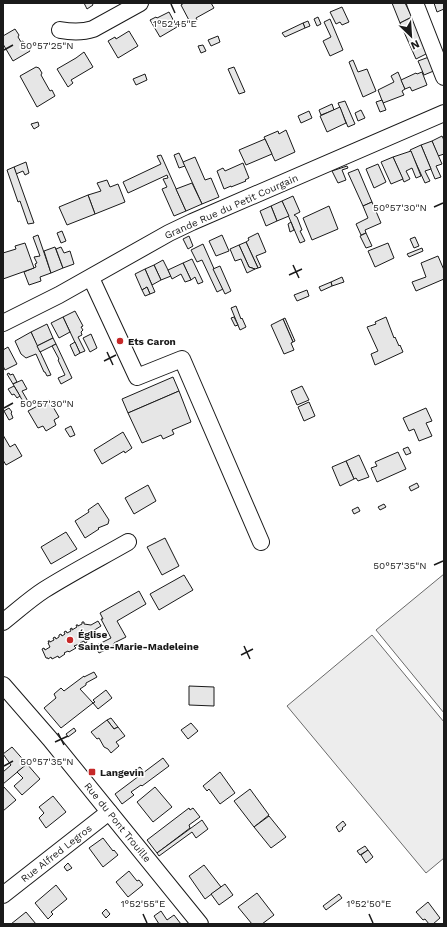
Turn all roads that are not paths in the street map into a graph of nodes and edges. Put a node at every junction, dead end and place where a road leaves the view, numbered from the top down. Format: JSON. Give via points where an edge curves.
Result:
{"nodes":[{"id":1,"x":140,"y":3,"type":"edge"},
{"id":2,"x":415,"y":3,"type":"edge"},
{"id":3,"x":60,"y":30,"type":"dead end"},
{"id":4,"x":444,"y":77,"type":"edge"},
{"id":5,"x":444,"y":113,"type":"edge"},
{"id":6,"x":91,"y":278,"type":"junction"},
{"id":7,"x":3,"y":323,"type":"edge"},
{"id":8,"x":128,"y":542,"type":"dead end"},
{"id":9,"x":261,"y":542,"type":"dead end"},
{"id":10,"x":3,"y":622,"type":"edge"},
{"id":11,"x":3,"y":685,"type":"edge"},
{"id":12,"x":109,"y":812,"type":"junction"},
{"id":13,"x":3,"y":895,"type":"edge"},
{"id":14,"x":200,"y":924,"type":"edge"}],
"edges":[{"from":1,"to":3,"type":"street","via":[[85,32]]},
{"from":2,"to":4,"type":"street"},
{"from":5,"to":6,"type":"street","name":"Grande Rue du Petit Courgain","via":[[202,217]]},
{"from":6,"to":7,"type":"street","name":"Grande Rue du Petit Courgain"},
{"from":6,"to":9,"type":"street","via":[[137,377],[182,359]]},
{"from":8,"to":10,"type":"street","via":[[44,590]]},
{"from":11,"to":12,"type":"street","name":"Rue du Pont Trouille"},
{"from":12,"to":13,"type":"street","name":"Rue Alfred Legros"},
{"from":12,"to":14,"type":"street","name":"Rue du Pont Trouille"}]}
